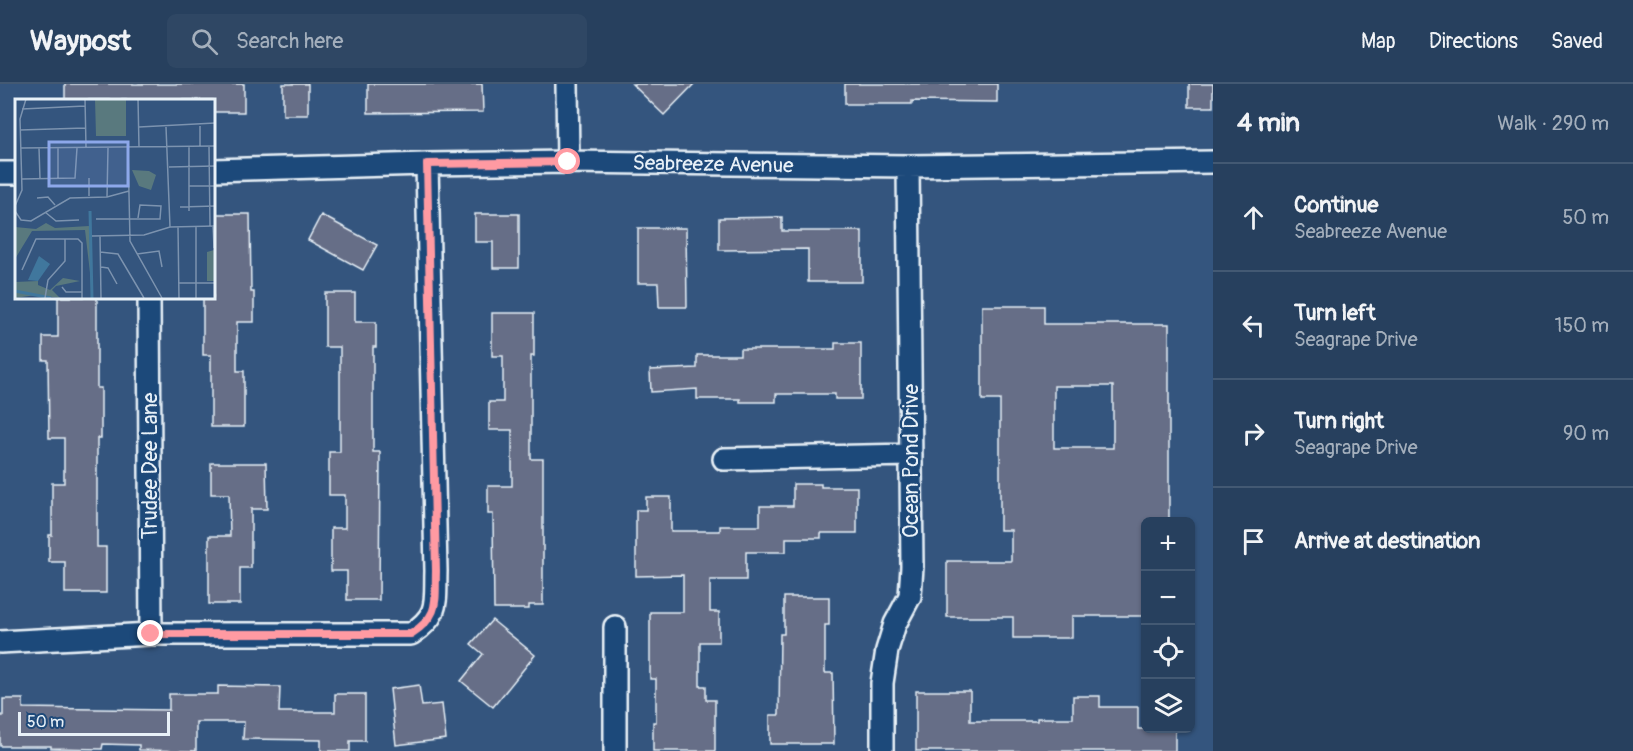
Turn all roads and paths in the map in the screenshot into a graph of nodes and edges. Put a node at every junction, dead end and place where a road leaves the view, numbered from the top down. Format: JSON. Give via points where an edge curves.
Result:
{"nodes":[{"id":1,"x":567,"y":84,"type":"edge"},
{"id":2,"x":568,"y":162,"type":"junction"},
{"id":3,"x":1213,"y":162,"type":"edge"},
{"id":4,"x":427,"y":164,"type":"junction"},
{"id":5,"x":908,"y":166,"type":"junction"},
{"id":6,"x":214,"y":170,"type":"edge"},
{"id":7,"x":149,"y":298,"type":"edge"},
{"id":8,"x":912,"y":455,"type":"junction"},
{"id":9,"x":724,"y":459,"type":"dead end"},
{"id":10,"x":615,"y":627,"type":"dead end"},
{"id":11,"x":151,"y":634,"type":"junction"},
{"id":12,"x":0,"y":642,"type":"edge"},
{"id":13,"x":615,"y":751,"type":"edge"},
{"id":14,"x":882,"y":751,"type":"edge"}],
"edges":[{"from":1,"to":2,"type":"street"},
{"from":2,"to":4,"type":"street","name":"Seabreeze Avenue"},
{"from":2,"to":5,"type":"street","name":"Seabreeze Avenue"},
{"from":3,"to":5,"type":"street","name":"Seabreeze Avenue"},
{"from":4,"to":6,"type":"street","name":"Seabreeze Avenue"},
{"from":4,"to":11,"type":"street","via":[[436,571],[435,608],[426,624],[411,634]]},
{"from":5,"to":8,"type":"street","name":"Ocean Pond Drive"},
{"from":7,"to":11,"type":"street","name":"Trudee Dee Lane"},
{"from":8,"to":9,"type":"street"},
{"from":8,"to":14,"type":"street","name":"Ocean Pond Drive","via":[[910,596],[887,650],[882,683]]},
{"from":10,"to":13,"type":"street"},
{"from":11,"to":12,"type":"street"}]}
